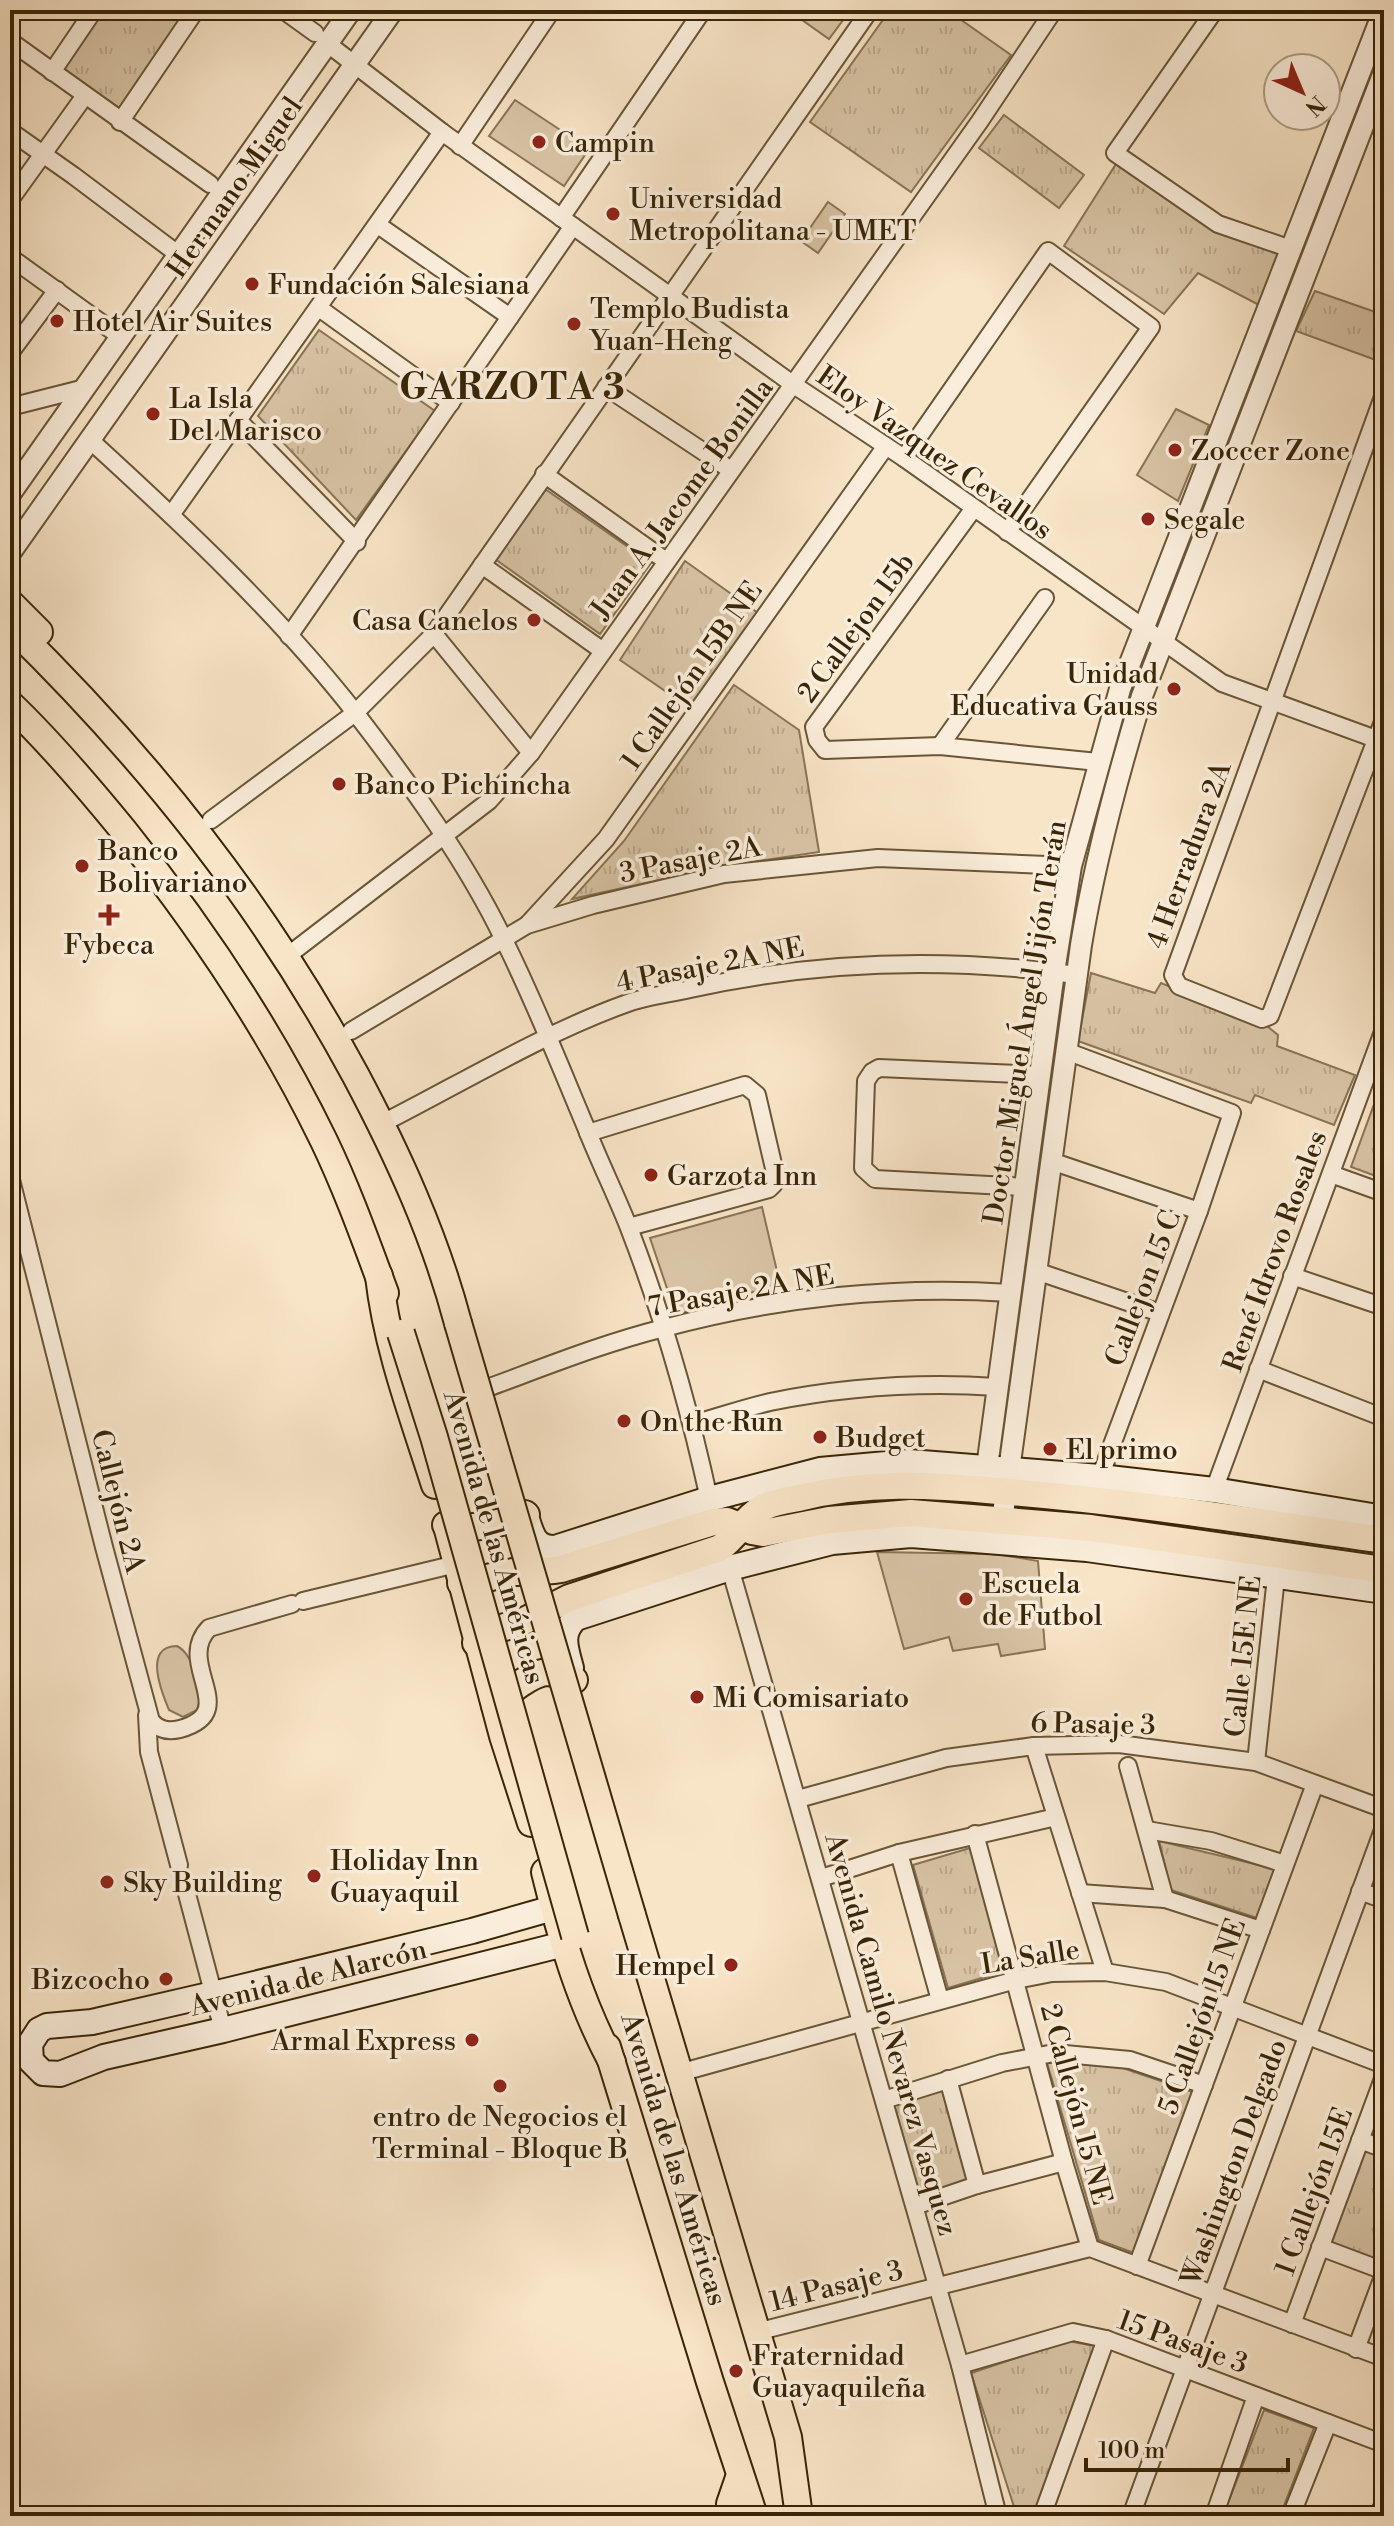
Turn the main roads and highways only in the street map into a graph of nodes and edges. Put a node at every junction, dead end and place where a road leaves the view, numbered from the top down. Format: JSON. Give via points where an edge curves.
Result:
{"nodes":[{"id":1,"x":10,"y":603,"type":"edge"},
{"id":2,"x":10,"y":625,"type":"edge"},
{"id":3,"x":10,"y":704,"type":"edge"},
{"id":4,"x":106,"y":722,"type":"junction"},
{"id":5,"x":154,"y":778,"type":"junction"},
{"id":6,"x":258,"y":914,"type":"junction"},
{"id":7,"x":292,"y":965,"type":"junction"},
{"id":8,"x":377,"y":1116,"type":"junction"},
{"id":9,"x":379,"y":1276,"type":"junction"},
{"id":10,"x":448,"y":1284,"type":"junction"},
{"id":11,"x":996,"y":1480,"type":"junction"},
{"id":12,"x":526,"y":1515,"type":"junction"},
{"id":13,"x":1384,"y":1518,"type":"edge"},
{"id":14,"x":446,"y":1525,"type":"junction"},
{"id":15,"x":742,"y":1527,"type":"junction"},
{"id":16,"x":1384,"y":1540,"type":"edge"},
{"id":17,"x":1278,"y":1566,"type":"junction"},
{"id":18,"x":1384,"y":1570,"type":"edge"},
{"id":19,"x":459,"y":1574,"type":"junction"},
{"id":20,"x":1384,"y":1591,"type":"edge"},
{"id":21,"x":476,"y":1643,"type":"junction"},
{"id":22,"x":574,"y":1680,"type":"junction"},
{"id":23,"x":495,"y":1705,"type":"junction"},
{"id":24,"x":553,"y":1908,"type":"junction"},
{"id":25,"x":636,"y":1925,"type":"junction"},
{"id":26,"x":472,"y":1931,"type":"junction"},
{"id":27,"x":570,"y":1940,"type":"junction"},
{"id":28,"x":480,"y":1964,"type":"junction"},
{"id":29,"x":47,"y":2028,"type":"junction"},
{"id":30,"x":10,"y":2047,"type":"edge"},
{"id":31,"x":67,"y":2071,"type":"junction"},
{"id":32,"x":740,"y":2475,"type":"junction"},
{"id":33,"x":797,"y":2505,"type":"edge"},
{"id":34,"x":733,"y":2516,"type":"edge"},
{"id":35,"x":754,"y":2516,"type":"edge"},
{"id":36,"x":814,"y":2516,"type":"edge"}],
"edges":[{"from":1,"to":4,"type":"main road","via":[[108,704]]},
{"from":2,"to":4,"type":"main road","name":"Avenida de las Américas"},
{"from":3,"to":9,"type":"main road","name":"Avenida de las Américas","via":[[105,807],[228,973],[323,1140]]},
{"from":4,"to":5,"type":"main road","name":"Avenida de las Américas"},
{"from":5,"to":6,"type":"main road","name":"Avenida de las Américas"},
{"from":5,"to":6,"type":"main road","via":[[191,795],[211,820],[248,871]]},
{"from":6,"to":7,"type":"main road","name":"Avenida de las Américas"},
{"from":7,"to":8,"type":"main road","name":"Avenida de las Américas"},
{"from":7,"to":8,"type":"main road","via":[[334,1001],[371,1066]]},
{"from":8,"to":10,"type":"main road","name":"Avenida de las Américas"},
{"from":9,"to":14,"type":"main road","via":[[383,1314]]},
{"from":9,"to":27,"type":"main road","name":"Avenida de las Américas","bridge":true,"via":[[434,1437]]},
{"from":10,"to":12,"type":"main road","name":"Avenida de las Américas","via":[[463,1303]]},
{"from":10,"to":25,"type":"main road","name":"Avenida de las Américas","bridge":true},
{"from":11,"to":12,"type":"main road","name":"Avenida de las Américas","via":[[909,1462],[820,1470],[545,1549],[532,1535]]},
{"from":11,"to":13,"type":"main road","via":[[1100,1477]]},
{"from":11,"to":15,"type":"main road","via":[[824,1492],[765,1506]]},
{"from":11,"to":16,"type":"main road"},
{"from":12,"to":14,"type":"main road","via":[[493,1525]]},
{"from":14,"to":19,"type":"main road"},
{"from":15,"to":17,"type":"main road","via":[[763,1533],[829,1520],[911,1513],[1099,1529]]},
{"from":15,"to":19,"type":"main road","via":[[713,1522],[561,1569],[513,1572],[479,1583]]},
{"from":15,"to":21,"type":"main road","via":[[720,1548],[569,1598]]},
{"from":17,"to":18,"type":"main road"},
{"from":17,"to":20,"type":"main road"},
{"from":17,"to":22,"type":"main road","name":"Avenida de las Américas","via":[[911,1535],[832,1542],[730,1568],[576,1618],[564,1636]]},
{"from":19,"to":21,"type":"main road"},
{"from":21,"to":23,"type":"main road"},
{"from":22,"to":23,"type":"main road","via":[[552,1672],[538,1674],[506,1692]]},
{"from":22,"to":25,"type":"main road","name":"Avenida de las Américas","via":[[634,1885]]},
{"from":23,"to":24,"type":"main road"},
{"from":24,"to":26,"type":"main road","name":"Avenida de Alarcón"},
{"from":24,"to":27,"type":"main road"},
{"from":25,"to":33,"type":"main road","name":"Avenida de las Américas","via":[[788,2437]]},
{"from":26,"to":28,"type":"main road"},
{"from":26,"to":29,"type":"main road","name":"Avenida de Alarcón","via":[[92,2022]]},
{"from":27,"to":28,"type":"main road","name":"Avenida de Alarcón"},
{"from":27,"to":32,"type":"main road","name":"Avenida de las Américas"},
{"from":28,"to":31,"type":"main road","name":"Avenida de Alarcón","via":[[104,2057]]},
{"from":29,"to":30,"type":"main road","name":"Avenida de Alarcón"},
{"from":29,"to":31,"type":"main road","via":[[70,2030],[78,2043],[77,2059]]},
{"from":29,"to":31,"type":"main road","via":[[30,2044],[31,2061],[43,2073]]},
{"from":32,"to":34,"type":"main road","via":[[730,2504]]},
{"from":32,"to":35,"type":"main road","name":"Avenida de las Américas"},
{"from":33,"to":36,"type":"main road"}]}
